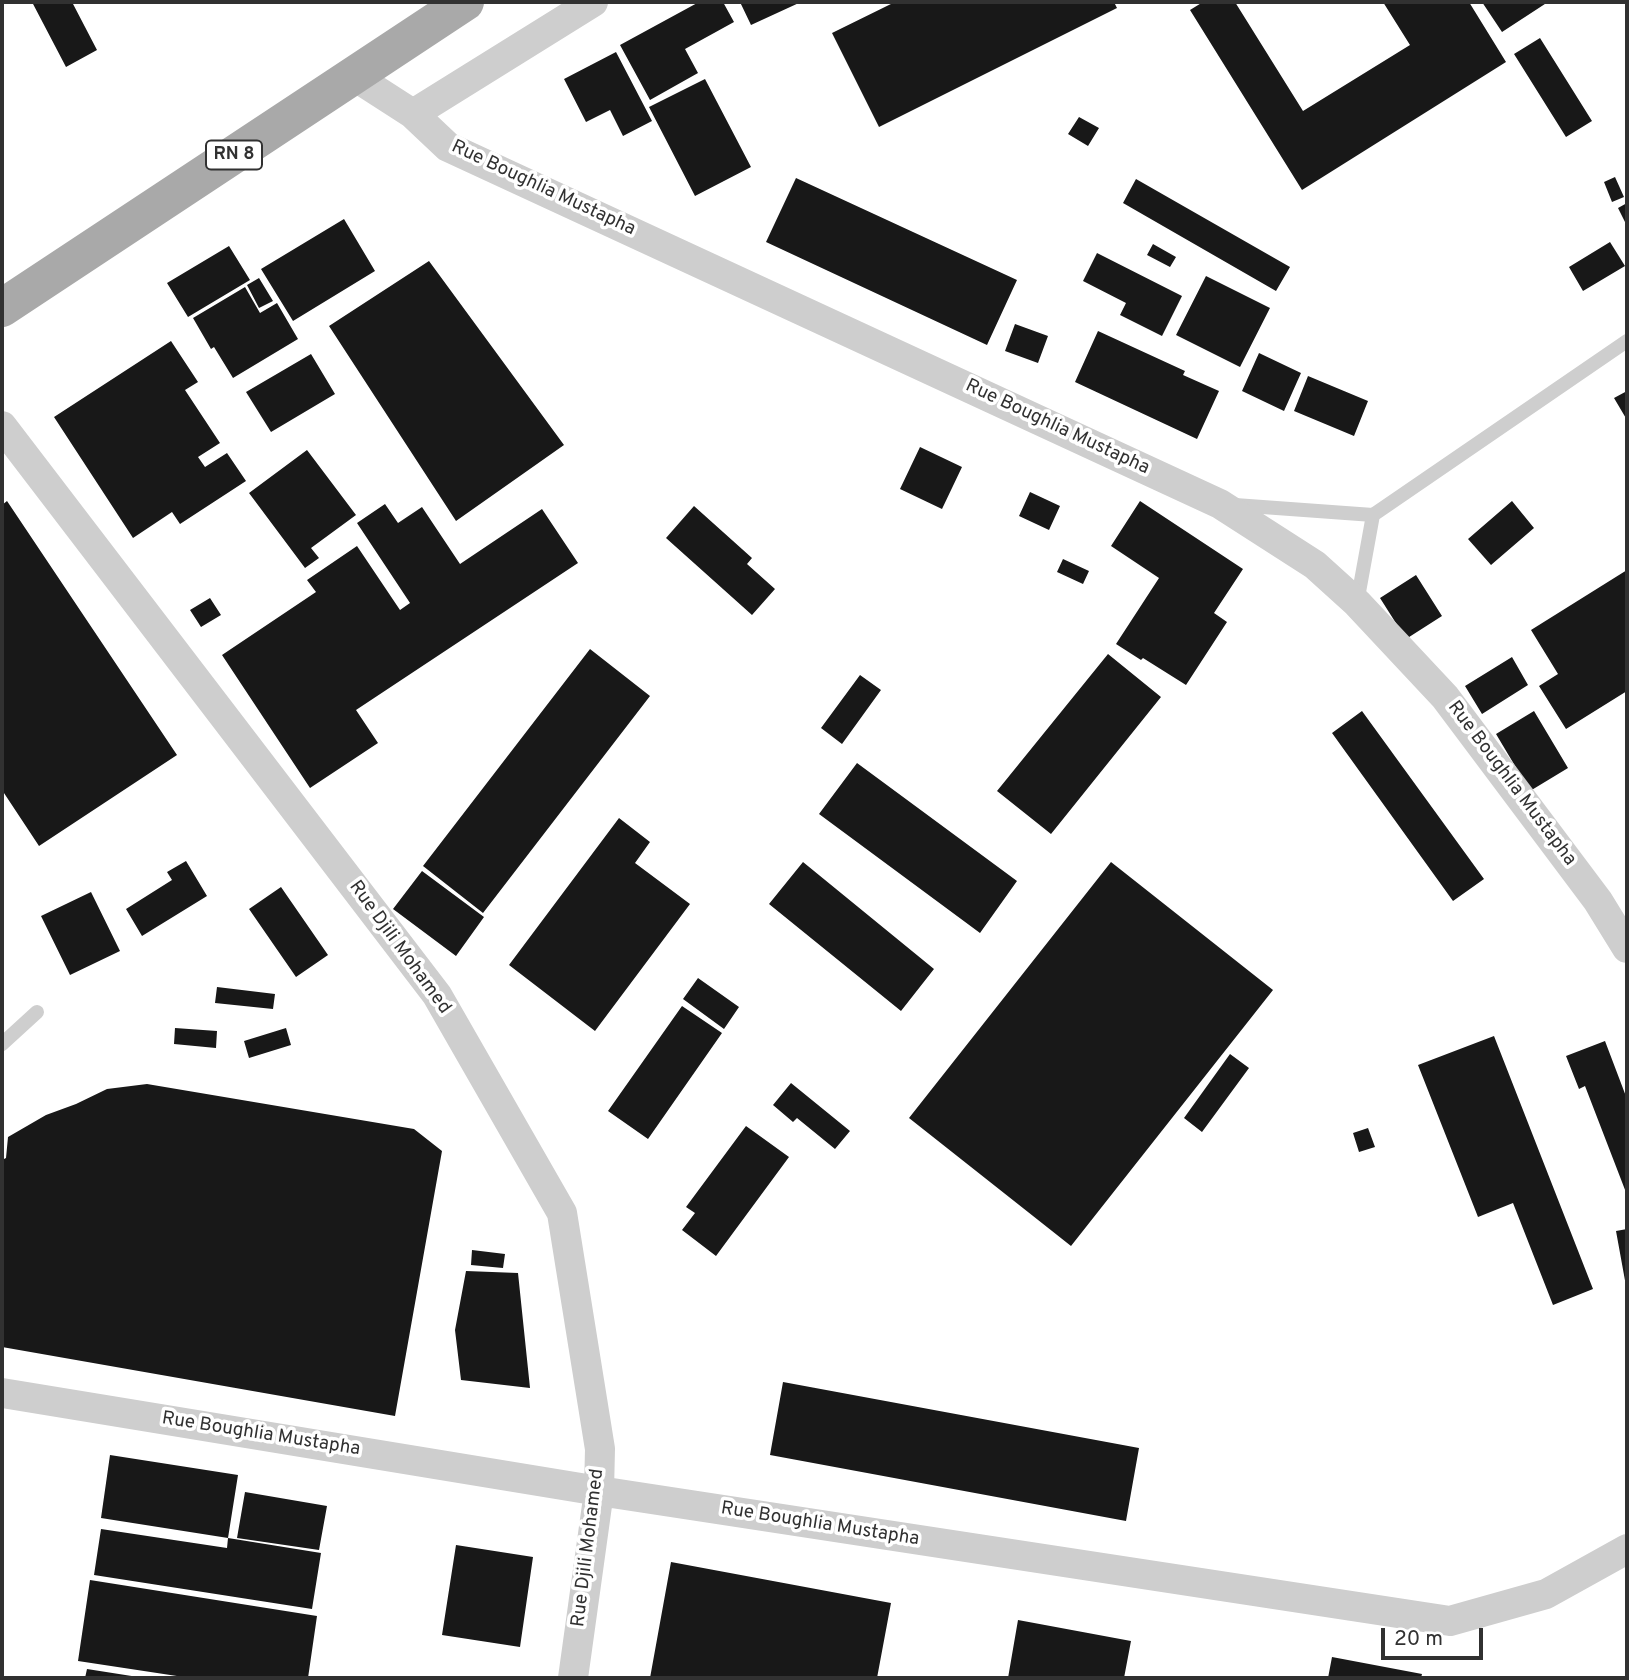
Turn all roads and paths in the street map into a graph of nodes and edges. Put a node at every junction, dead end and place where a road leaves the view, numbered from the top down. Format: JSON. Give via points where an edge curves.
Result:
{"nodes":[{"id":1,"x":465,"y":2,"type":"edge"},
{"id":2,"x":593,"y":2,"type":"edge"},
{"id":3,"x":354,"y":76,"type":"junction"},
{"id":4,"x":413,"y":114,"type":"junction"},
{"id":5,"x":2,"y":308,"type":"edge"},
{"id":6,"x":1627,"y":341,"type":"edge"},
{"id":7,"x":2,"y":425,"type":"edge"},
{"id":8,"x":1220,"y":504,"type":"junction"},
{"id":9,"x":1373,"y":515,"type":"junction"},
{"id":10,"x":1357,"y":603,"type":"junction"},
{"id":11,"x":1627,"y":948,"type":"edge"},
{"id":12,"x":37,"y":1012,"type":"dead end"},
{"id":13,"x":2,"y":1044,"type":"edge"},
{"id":14,"x":2,"y":1393,"type":"edge"},
{"id":15,"x":599,"y":1491,"type":"junction"},
{"id":16,"x":1627,"y":1549,"type":"edge"},
{"id":17,"x":573,"y":1678,"type":"edge"}],
"edges":[{"from":1,"to":3,"type":"main road","number":"RN 8"},
{"from":2,"to":4,"type":"street"},
{"from":3,"to":4,"type":"street","name":"Rue Boughlia Mustapha"},
{"from":3,"to":5,"type":"main road","number":"RN 8"},
{"from":4,"to":8,"type":"street","name":"Rue Boughlia Mustapha","via":[[448,147]]},
{"from":6,"to":9,"type":"lane"},
{"from":7,"to":15,"type":"street","name":"Rue Djili Mohamed","via":[[437,995],[562,1213],[600,1449]]},
{"from":8,"to":9,"type":"lane"},
{"from":8,"to":10,"type":"street","name":"Rue Boughlia Mustapha","via":[[1315,565]]},
{"from":9,"to":10,"type":"lane"},
{"from":10,"to":11,"type":"street","name":"Rue Boughlia Mustapha","via":[[1445,697],[1598,901]]},
{"from":12,"to":13,"type":"lane"},
{"from":14,"to":15,"type":"street","name":"Rue Boughlia Mustapha"},
{"from":15,"to":16,"type":"street","name":"Rue Boughlia Mustapha","via":[[1450,1621],[1546,1594]]},
{"from":15,"to":17,"type":"street","name":"Rue Djili Mohamed"}]}
